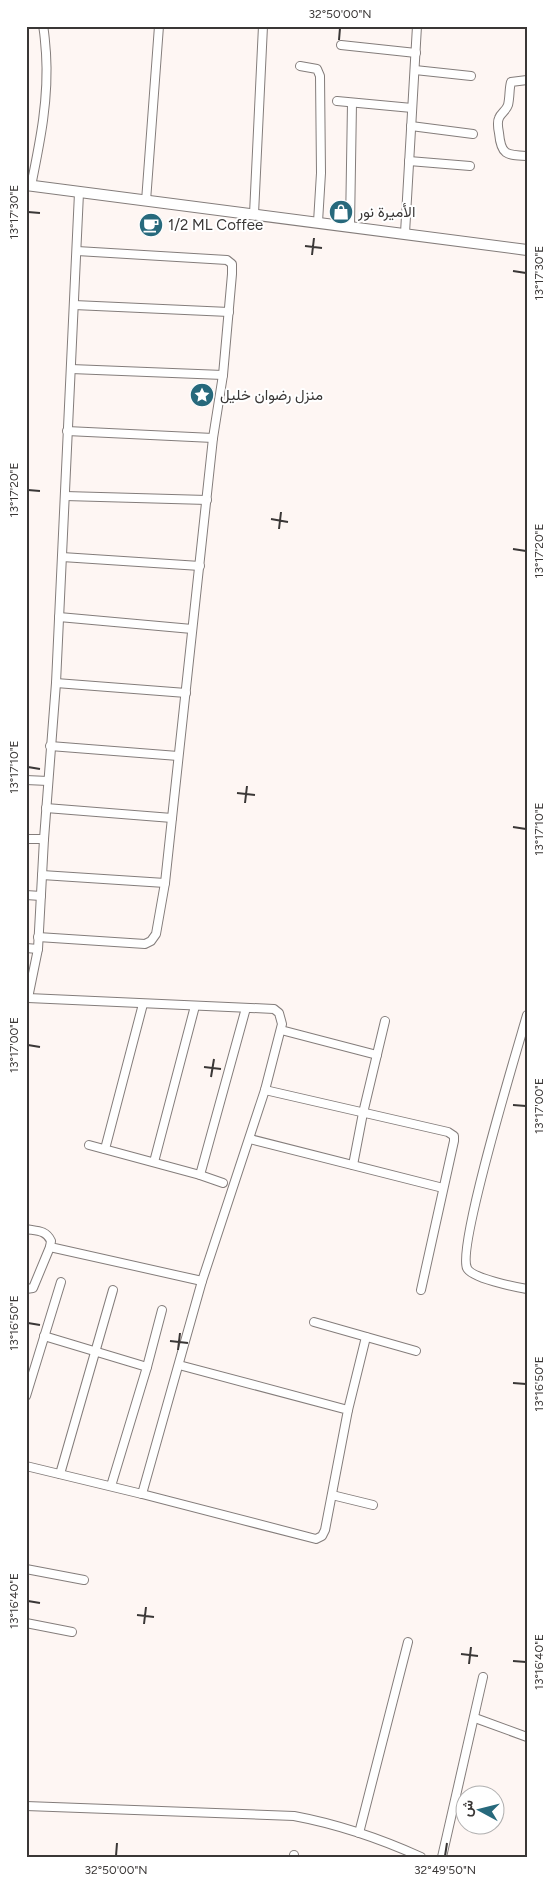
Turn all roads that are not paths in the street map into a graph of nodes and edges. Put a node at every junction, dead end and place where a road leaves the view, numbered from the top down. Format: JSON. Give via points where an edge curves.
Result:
{"nodes":[{"id":1,"x":43,"y":26,"type":"edge"},
{"id":2,"x":159,"y":26,"type":"edge"},
{"id":3,"x":263,"y":26,"type":"edge"},
{"id":4,"x":417,"y":26,"type":"edge"},
{"id":5,"x":341,"y":45,"type":"dead end"},
{"id":6,"x":416,"y":53,"type":"junction"},
{"id":7,"x":300,"y":66,"type":"dead end"},
{"id":8,"x":415,"y":70,"type":"junction"},
{"id":9,"x":471,"y":76,"type":"dead end"},
{"id":10,"x":527,"y":80,"type":"edge"},
{"id":11,"x":337,"y":102,"type":"dead end"},
{"id":12,"x":352,"y":103,"type":"junction"},
{"id":13,"x":412,"y":108,"type":"junction"},
{"id":14,"x":411,"y":126,"type":"junction"},
{"id":15,"x":473,"y":134,"type":"dead end"},
{"id":16,"x":527,"y":156,"type":"edge"},
{"id":17,"x":409,"y":161,"type":"junction"},
{"id":18,"x":470,"y":166,"type":"dead end"},
{"id":19,"x":28,"y":186,"type":"edge"},
{"id":20,"x":79,"y":193,"type":"junction"},
{"id":21,"x":146,"y":201,"type":"junction"},
{"id":22,"x":254,"y":214,"type":"junction"},
{"id":23,"x":318,"y":222,"type":"junction"},
{"id":24,"x":350,"y":226,"type":"junction"},
{"id":25,"x":405,"y":234,"type":"junction"},
{"id":26,"x":527,"y":250,"type":"edge"},
{"id":27,"x":77,"y":251,"type":"junction"},
{"id":28,"x":74,"y":304,"type":"junction"},
{"id":29,"x":229,"y":312,"type":"junction"},
{"id":30,"x":71,"y":369,"type":"junction"},
{"id":31,"x":223,"y":375,"type":"junction"},
{"id":32,"x":67,"y":431,"type":"junction"},
{"id":33,"x":213,"y":438,"type":"junction"},
{"id":34,"x":65,"y":496,"type":"junction"},
{"id":35,"x":207,"y":500,"type":"junction"},
{"id":36,"x":62,"y":557,"type":"junction"},
{"id":37,"x":200,"y":566,"type":"junction"},
{"id":38,"x":59,"y":617,"type":"junction"},
{"id":39,"x":192,"y":629,"type":"junction"},
{"id":40,"x":56,"y":683,"type":"junction"},
{"id":41,"x":186,"y":693,"type":"junction"},
{"id":42,"x":50,"y":746,"type":"junction"},
{"id":43,"x":178,"y":756,"type":"junction"},
{"id":44,"x":26,"y":780,"type":"edge"},
{"id":45,"x":48,"y":781,"type":"junction"},
{"id":46,"x":46,"y":808,"type":"junction"},
{"id":47,"x":172,"y":818,"type":"junction"},
{"id":48,"x":26,"y":838,"type":"edge"},
{"id":49,"x":44,"y":839,"type":"junction"},
{"id":50,"x":42,"y":875,"type":"junction"},
{"id":51,"x":165,"y":883,"type":"junction"},
{"id":52,"x":26,"y":895,"type":"edge"},
{"id":53,"x":40,"y":896,"type":"junction"},
{"id":54,"x":38,"y":937,"type":"junction"},
{"id":55,"x":26,"y":948,"type":"edge"},
{"id":56,"x":38,"y":949,"type":"junction"},
{"id":57,"x":27,"y":998,"type":"edge"},
{"id":58,"x":143,"y":1004,"type":"junction"},
{"id":59,"x":195,"y":1006,"type":"junction"},
{"id":60,"x":246,"y":1008,"type":"junction"},
{"id":61,"x":527,"y":1016,"type":"edge"},
{"id":62,"x":385,"y":1021,"type":"dead end"},
{"id":63,"x":281,"y":1030,"type":"junction"},
{"id":64,"x":377,"y":1055,"type":"junction"},
{"id":65,"x":265,"y":1090,"type":"junction"},
{"id":66,"x":363,"y":1113,"type":"junction"},
{"id":67,"x":250,"y":1139,"type":"junction"},
{"id":68,"x":88,"y":1145,"type":"dead end"},
{"id":69,"x":105,"y":1149,"type":"junction"},
{"id":70,"x":154,"y":1162,"type":"junction"},
{"id":71,"x":353,"y":1165,"type":"junction"},
{"id":72,"x":200,"y":1175,"type":"junction"},
{"id":73,"x":223,"y":1183,"type":"dead end"},
{"id":74,"x":443,"y":1188,"type":"junction"},
{"id":75,"x":26,"y":1229,"type":"edge"},
{"id":76,"x":50,"y":1247,"type":"junction"},
{"id":77,"x":202,"y":1281,"type":"junction"},
{"id":78,"x":61,"y":1282,"type":"dead end"},
{"id":79,"x":26,"y":1289,"type":"edge"},
{"id":80,"x":527,"y":1289,"type":"edge"},
{"id":81,"x":113,"y":1290,"type":"dead end"},
{"id":82,"x":421,"y":1290,"type":"dead end"},
{"id":83,"x":162,"y":1310,"type":"dead end"},
{"id":84,"x":314,"y":1322,"type":"dead end"},
{"id":85,"x":44,"y":1336,"type":"junction"},
{"id":86,"x":366,"y":1337,"type":"junction"},
{"id":87,"x":416,"y":1351,"type":"dead end"},
{"id":88,"x":96,"y":1352,"type":"junction"},
{"id":89,"x":179,"y":1365,"type":"junction"},
{"id":90,"x":147,"y":1367,"type":"junction"},
{"id":91,"x":26,"y":1396,"type":"edge"},
{"id":92,"x":348,"y":1410,"type":"junction"},
{"id":93,"x":26,"y":1466,"type":"edge"},
{"id":94,"x":60,"y":1474,"type":"junction"},
{"id":95,"x":111,"y":1486,"type":"junction"},
{"id":96,"x":142,"y":1494,"type":"junction"},
{"id":97,"x":332,"y":1495,"type":"junction"},
{"id":98,"x":373,"y":1506,"type":"dead end"},
{"id":99,"x":26,"y":1569,"type":"edge"},
{"id":100,"x":84,"y":1580,"type":"dead end"},
{"id":101,"x":26,"y":1623,"type":"edge"},
{"id":102,"x":72,"y":1632,"type":"dead end"},
{"id":103,"x":408,"y":1642,"type":"dead end"},
{"id":104,"x":483,"y":1677,"type":"dead end"},
{"id":105,"x":475,"y":1718,"type":"junction"},
{"id":106,"x":527,"y":1737,"type":"edge"},
{"id":107,"x":26,"y":1806,"type":"edge"},
{"id":108,"x":359,"y":1833,"type":"junction"},
{"id":109,"x":421,"y":1857,"type":"edge"},
{"id":110,"x":442,"y":1857,"type":"edge"}],
"edges":[{"from":1,"to":19,"type":"street","via":[[46,95]]},
{"from":2,"to":21,"type":"street"},
{"from":3,"to":22,"type":"street"},
{"from":4,"to":6,"type":"street"},
{"from":5,"to":6,"type":"street"},
{"from":6,"to":8,"type":"street"},
{"from":7,"to":23,"type":"street","via":[[316,69],[320,76]]},
{"from":8,"to":9,"type":"street"},
{"from":8,"to":13,"type":"street"},
{"from":10,"to":16,"type":"street","via":[[511,82],[506,110],[498,122],[500,147],[504,152]]},
{"from":11,"to":12,"type":"street"},
{"from":12,"to":13,"type":"street"},
{"from":12,"to":24,"type":"street"},
{"from":13,"to":14,"type":"street"},
{"from":14,"to":15,"type":"street"},
{"from":14,"to":17,"type":"street"},
{"from":17,"to":18,"type":"street"},
{"from":17,"to":25,"type":"street"},
{"from":19,"to":20,"type":"main road"},
{"from":20,"to":21,"type":"main road"},
{"from":20,"to":27,"type":"street"},
{"from":21,"to":22,"type":"main road"},
{"from":22,"to":23,"type":"main road"},
{"from":23,"to":24,"type":"main road"},
{"from":24,"to":25,"type":"main road"},
{"from":25,"to":26,"type":"main road"},
{"from":27,"to":28,"type":"street"},
{"from":27,"to":29,"type":"street","via":[[230,261]]},
{"from":28,"to":29,"type":"street"},
{"from":28,"to":30,"type":"street"},
{"from":29,"to":31,"type":"street"},
{"from":30,"to":31,"type":"street"},
{"from":30,"to":32,"type":"street"},
{"from":31,"to":33,"type":"street"},
{"from":32,"to":33,"type":"street"},
{"from":32,"to":34,"type":"street"},
{"from":33,"to":35,"type":"street"},
{"from":34,"to":35,"type":"street"},
{"from":34,"to":36,"type":"street"},
{"from":35,"to":37,"type":"street"},
{"from":36,"to":37,"type":"street"},
{"from":36,"to":38,"type":"street"},
{"from":37,"to":39,"type":"street"},
{"from":38,"to":39,"type":"street"},
{"from":38,"to":40,"type":"street"},
{"from":39,"to":41,"type":"street"},
{"from":40,"to":41,"type":"street"},
{"from":40,"to":42,"type":"street"},
{"from":41,"to":43,"type":"street"},
{"from":42,"to":43,"type":"street"},
{"from":42,"to":45,"type":"street"},
{"from":43,"to":47,"type":"street"},
{"from":44,"to":45,"type":"street"},
{"from":45,"to":46,"type":"street"},
{"from":46,"to":47,"type":"street"},
{"from":46,"to":49,"type":"street"},
{"from":47,"to":51,"type":"street"},
{"from":48,"to":49,"type":"street"},
{"from":49,"to":50,"type":"street"},
{"from":50,"to":51,"type":"street"},
{"from":50,"to":53,"type":"street"},
{"from":51,"to":54,"type":"street","via":[[156,934],[145,944]]},
{"from":52,"to":53,"type":"street"},
{"from":53,"to":54,"type":"street"},
{"from":54,"to":56,"type":"street"},
{"from":55,"to":56,"type":"street"},
{"from":56,"to":57,"type":"street"},
{"from":57,"to":58,"type":"street"},
{"from":58,"to":59,"type":"street"},
{"from":58,"to":69,"type":"street"},
{"from":59,"to":60,"type":"street"},
{"from":59,"to":70,"type":"street"},
{"from":60,"to":63,"type":"street","via":[[277,1010],[281,1016]]},
{"from":60,"to":72,"type":"street"},
{"from":61,"to":80,"type":"street","via":[[473,1210],[465,1256],[466,1266],[472,1274]]},
{"from":62,"to":64,"type":"street"},
{"from":63,"to":64,"type":"street"},
{"from":63,"to":65,"type":"street"},
{"from":64,"to":66,"type":"street"},
{"from":65,"to":66,"type":"street"},
{"from":65,"to":67,"type":"street"},
{"from":66,"to":71,"type":"street"},
{"from":66,"to":74,"type":"street","via":[[452,1134],[454,1141]]},
{"from":67,"to":71,"type":"street"},
{"from":67,"to":77,"type":"street"},
{"from":68,"to":69,"type":"street"},
{"from":69,"to":70,"type":"street"},
{"from":70,"to":72,"type":"street"},
{"from":71,"to":74,"type":"street"},
{"from":72,"to":73,"type":"street"},
{"from":74,"to":82,"type":"street"},
{"from":75,"to":76,"type":"street","via":[[47,1234],[51,1240]]},
{"from":76,"to":77,"type":"street"},
{"from":76,"to":79,"type":"street","via":[[33,1288]]},
{"from":77,"to":89,"type":"street"},
{"from":78,"to":85,"type":"street"},
{"from":81,"to":88,"type":"street"},
{"from":83,"to":90,"type":"street"},
{"from":84,"to":86,"type":"street"},
{"from":85,"to":88,"type":"street"},
{"from":85,"to":91,"type":"street"},
{"from":86,"to":87,"type":"street"},
{"from":86,"to":92,"type":"street"},
{"from":88,"to":90,"type":"street"},
{"from":88,"to":94,"type":"street"},
{"from":89,"to":92,"type":"street"},
{"from":89,"to":96,"type":"street"},
{"from":90,"to":95,"type":"street"},
{"from":92,"to":97,"type":"street"},
{"from":93,"to":94,"type":"street"},
{"from":94,"to":95,"type":"street"},
{"from":95,"to":96,"type":"street"},
{"from":96,"to":97,"type":"street","via":[[316,1539],[325,1530]]},
{"from":97,"to":98,"type":"street"},
{"from":99,"to":100,"type":"street"},
{"from":101,"to":102,"type":"street"},
{"from":103,"to":108,"type":"street"},
{"from":104,"to":105,"type":"street"},
{"from":105,"to":106,"type":"street"},
{"from":105,"to":110,"type":"street"},
{"from":107,"to":108,"type":"street","via":[[294,1816]]},
{"from":108,"to":109,"type":"street"}]}
